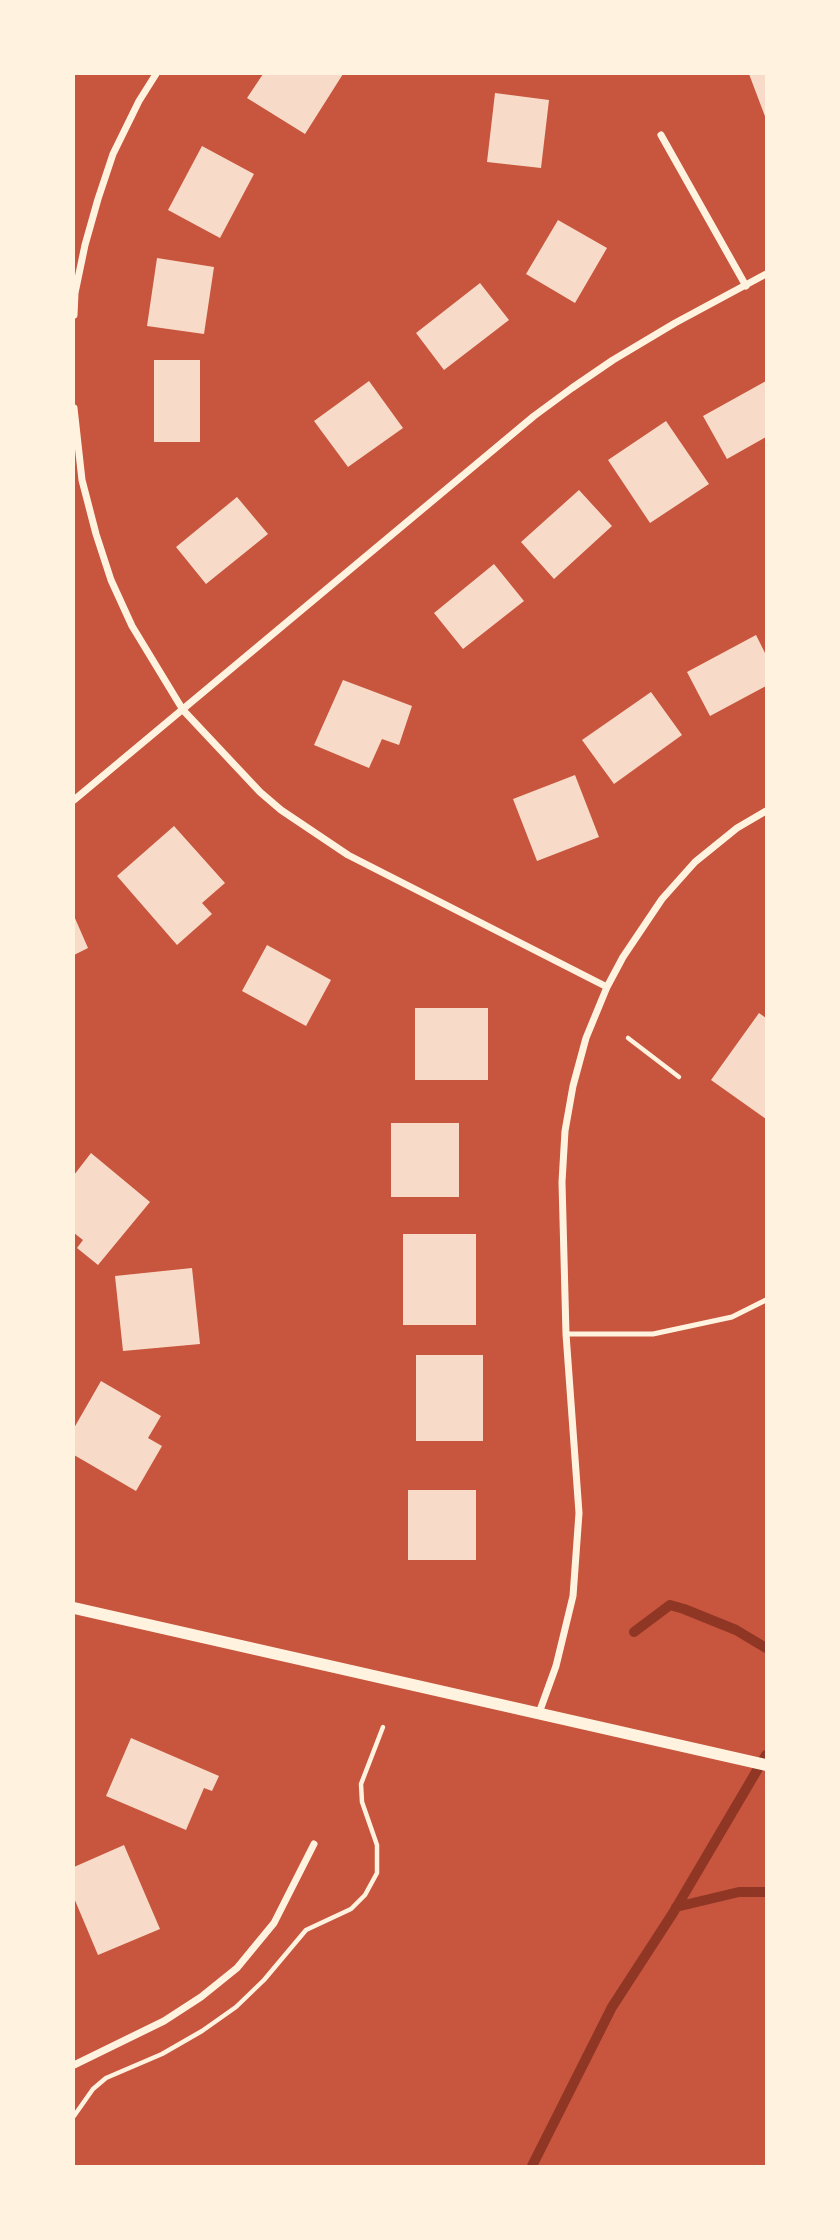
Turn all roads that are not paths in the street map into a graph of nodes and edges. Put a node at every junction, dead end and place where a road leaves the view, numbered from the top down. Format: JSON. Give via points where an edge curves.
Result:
{"nodes":[{"id":1,"x":156,"y":74,"type":"edge"},
{"id":2,"x":661,"y":135,"type":"dead end"},
{"id":3,"x":766,"y":274,"type":"edge"},
{"id":4,"x":746,"y":286,"type":"junction"},
{"id":5,"x":74,"y":314,"type":"edge"},
{"id":6,"x":74,"y":408,"type":"edge"},
{"id":7,"x":183,"y":710,"type":"junction"},
{"id":8,"x":74,"y":800,"type":"edge"},
{"id":9,"x":766,"y":811,"type":"edge"},
{"id":10,"x":607,"y":987,"type":"junction"},
{"id":11,"x":766,"y":1300,"type":"edge"},
{"id":12,"x":566,"y":1334,"type":"junction"},
{"id":13,"x":74,"y":1608,"type":"edge"},
{"id":14,"x":540,"y":1713,"type":"junction"},
{"id":15,"x":766,"y":1765,"type":"edge"},
{"id":16,"x":314,"y":1844,"type":"dead end"},
{"id":17,"x":74,"y":2065,"type":"edge"}],
"edges":[{"from":1,"to":5,"type":"street","via":[[113,154],[97,199]]},
{"from":2,"to":4,"type":"street"},
{"from":3,"to":4,"type":"street"},
{"from":4,"to":7,"type":"street","via":[[654,335],[534,416]]},
{"from":6,"to":7,"type":"street","via":[[82,480],[111,580],[132,626]]},
{"from":7,"to":8,"type":"street"},
{"from":7,"to":10,"type":"street","via":[[260,792],[348,855]]},
{"from":9,"to":10,"type":"street","via":[[737,828],[686,871],[662,899]]},
{"from":10,"to":12,"type":"street","via":[[583,1050],[565,1131]]},
{"from":11,"to":12,"type":"lane","via":[[732,1317],[653,1334]]},
{"from":12,"to":14,"type":"street","via":[[579,1513],[573,1596]]},
{"from":13,"to":14,"type":"street"},
{"from":14,"to":15,"type":"street"},
{"from":16,"to":17,"type":"street","via":[[274,1923],[237,1968],[164,2021]]}]}
